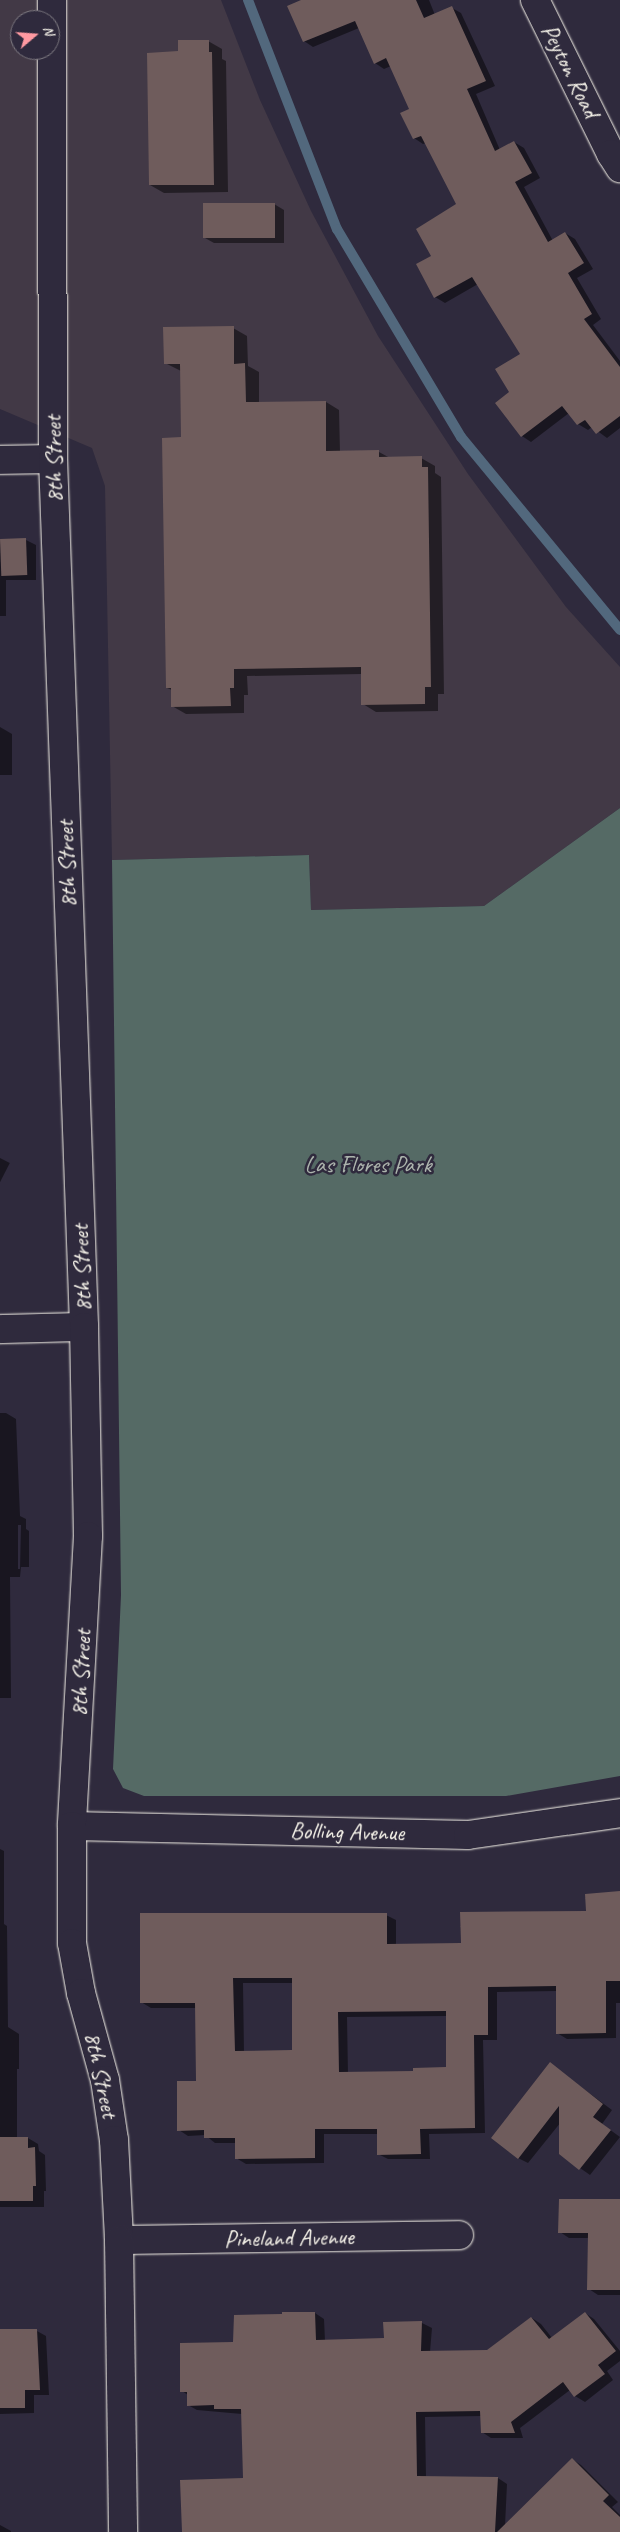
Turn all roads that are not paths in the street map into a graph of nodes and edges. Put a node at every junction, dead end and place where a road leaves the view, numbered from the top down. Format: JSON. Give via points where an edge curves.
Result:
{"nodes":[{"id":1,"x":52,"y":0,"type":"edge"},
{"id":2,"x":535,"y":0,"type":"edge"},
{"id":3,"x":620,"y":168,"type":"edge"},
{"id":4,"x":53,"y":459,"type":"junction"},
{"id":5,"x":0,"y":460,"type":"edge"},
{"id":6,"x":84,"y":1327,"type":"junction"},
{"id":7,"x":0,"y":1329,"type":"edge"},
{"id":8,"x":620,"y":1813,"type":"edge"},
{"id":9,"x":72,"y":1826,"type":"junction"},
{"id":10,"x":459,"y":2235,"type":"dead end"},
{"id":11,"x":119,"y":2240,"type":"junction"},
{"id":12,"x":123,"y":2532,"type":"edge"}],
"edges":[{"from":1,"to":4,"type":"street","name":"8th Street"},
{"from":2,"to":3,"type":"street","name":"Peyton Road"},
{"from":4,"to":5,"type":"street"},
{"from":4,"to":6,"type":"street","name":"8th Street"},
{"from":6,"to":7,"type":"street"},
{"from":6,"to":9,"type":"street","name":"8th Street","via":[[88,1536]]},
{"from":8,"to":9,"type":"street","name":"Bolling Avenue","via":[[468,1835]]},
{"from":9,"to":11,"type":"street","name":"8th Street","via":[[72,1943],[81,1993],[105,2080],[114,2140]]},
{"from":10,"to":11,"type":"street","name":"Pineland Avenue"},
{"from":11,"to":12,"type":"street","name":"8th Street"}]}
